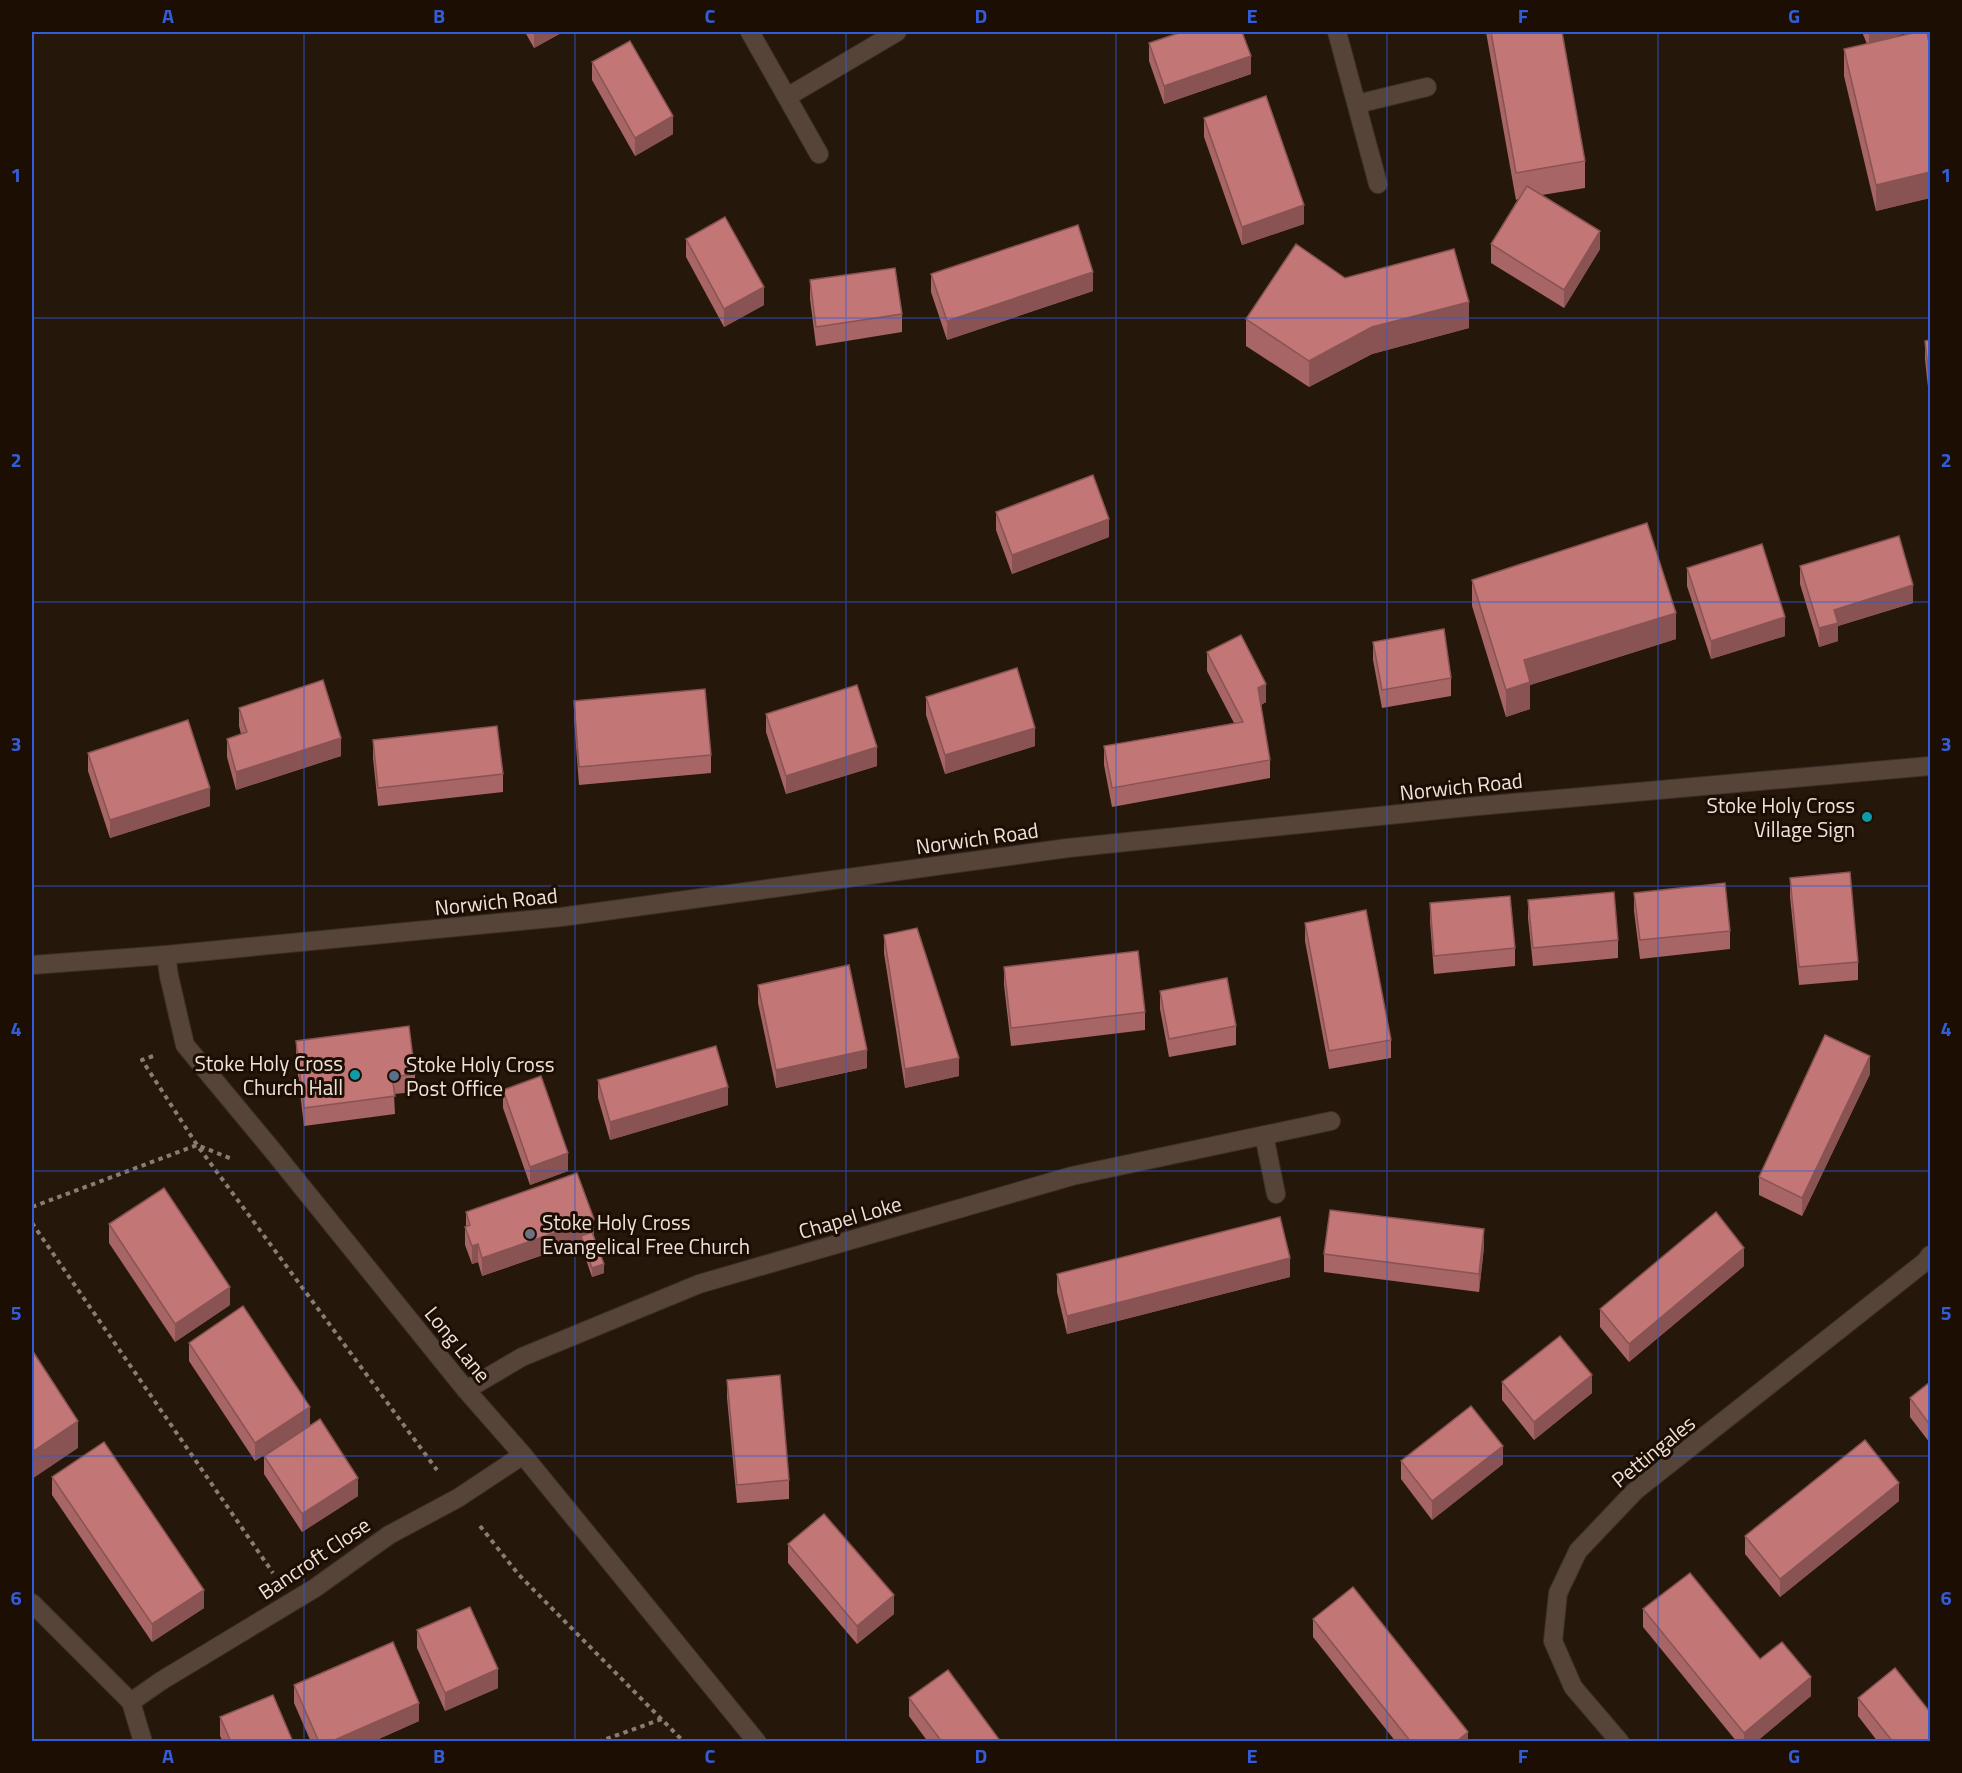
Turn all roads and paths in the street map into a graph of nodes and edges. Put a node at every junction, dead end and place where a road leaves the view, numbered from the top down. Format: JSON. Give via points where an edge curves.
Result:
{"nodes":[{"id":1,"x":750,"y":32,"type":"edge"},
{"id":2,"x":897,"y":32,"type":"edge"},
{"id":3,"x":1337,"y":32,"type":"edge"},
{"id":4,"x":1426,"y":87,"type":"dead end"},
{"id":5,"x":787,"y":98,"type":"junction"},
{"id":6,"x":1357,"y":104,"type":"junction"},
{"id":7,"x":819,"y":154,"type":"dead end"},
{"id":8,"x":1378,"y":184,"type":"dead end"},
{"id":9,"x":1930,"y":766,"type":"edge"},
{"id":10,"x":166,"y":955,"type":"junction"},
{"id":11,"x":32,"y":965,"type":"edge"},
{"id":12,"x":185,"y":1046,"type":"junction"},
{"id":13,"x":1331,"y":1121,"type":"dead end"},
{"id":14,"x":1263,"y":1135,"type":"junction"},
{"id":15,"x":197,"y":1145,"type":"junction"},
{"id":16,"x":1276,"y":1194,"type":"dead end"},
{"id":17,"x":32,"y":1207,"type":"edge"},
{"id":18,"x":32,"y":1223,"type":"edge"},
{"id":19,"x":1930,"y":1255,"type":"edge"},
{"id":20,"x":466,"y":1390,"type":"junction"},
{"id":21,"x":523,"y":1455,"type":"junction"},
{"id":22,"x":458,"y":1498,"type":"junction"},
{"id":23,"x":292,"y":1601,"type":"junction"},
{"id":24,"x":32,"y":1603,"type":"edge"},
{"id":25,"x":131,"y":1702,"type":"junction"},
{"id":26,"x":662,"y":1719,"type":"junction"},
{"id":27,"x":143,"y":1742,"type":"edge"},
{"id":28,"x":598,"y":1742,"type":"edge"},
{"id":29,"x":684,"y":1742,"type":"edge"},
{"id":30,"x":757,"y":1742,"type":"edge"},
{"id":31,"x":1620,"y":1742,"type":"edge"}],
"edges":[{"from":1,"to":5,"type":"street"},
{"from":2,"to":5,"type":"street"},
{"from":3,"to":6,"type":"street"},
{"from":4,"to":6,"type":"street"},
{"from":5,"to":7,"type":"street"},
{"from":6,"to":8,"type":"street"},
{"from":9,"to":10,"type":"street","name":"Norwich Road","via":[[1467,807],[1068,848],[561,917]]},
{"from":10,"to":11,"type":"street","name":"Norwich Road"},
{"from":10,"to":12,"type":"street","name":"Long Lane"},
{"from":12,"to":15,"type":"path","via":[[142,1060]]},
{"from":12,"to":20,"type":"street","name":"Long Lane"},
{"from":13,"to":14,"type":"street","name":"Chapel Loke"},
{"from":14,"to":16,"type":"street"},
{"from":14,"to":20,"type":"street","name":"Chapel Loke","via":[[1072,1176],[699,1284],[522,1357]]},
{"from":15,"to":17,"type":"path"},
{"from":15,"to":22,"type":"path"},
{"from":18,"to":23,"type":"path"},
{"from":19,"to":31,"type":"street","name":"Pettingales","via":[[1825,1343],[1635,1491],[1578,1551],[1558,1593],[1553,1641],[1573,1687]]},
{"from":20,"to":21,"type":"street","name":"Long Lane"},
{"from":21,"to":22,"type":"street","name":"Bancroft Close"},
{"from":21,"to":30,"type":"street","name":"Long Lane"},
{"from":22,"to":23,"type":"street","name":"Bancroft Close","via":[[389,1535]]},
{"from":22,"to":26,"type":"path","via":[[519,1575]]},
{"from":23,"to":25,"type":"street","name":"Bancroft Close"},
{"from":24,"to":25,"type":"street"},
{"from":25,"to":27,"type":"street"},
{"from":26,"to":28,"type":"path"},
{"from":26,"to":29,"type":"path"}]}
